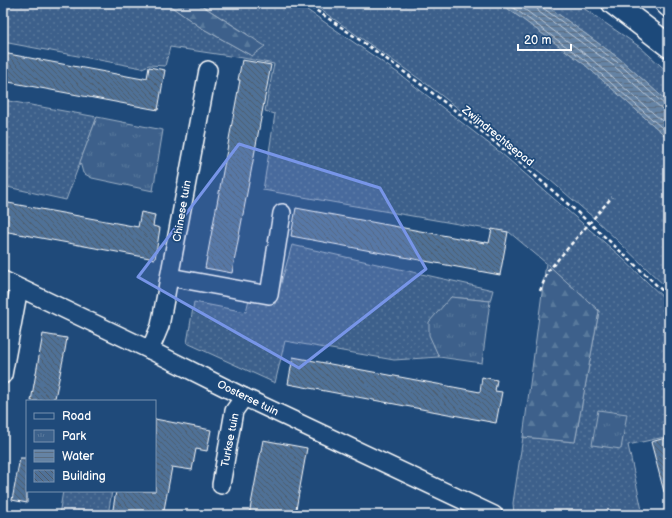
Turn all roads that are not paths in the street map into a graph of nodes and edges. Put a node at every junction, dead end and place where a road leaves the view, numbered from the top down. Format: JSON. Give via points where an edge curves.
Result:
{"nodes":[{"id":1,"x":613,"y":3,"type":"edge"},
{"id":2,"x":666,"y":3,"type":"edge"},
{"id":3,"x":669,"y":6,"type":"edge"},
{"id":4,"x":669,"y":46,"type":"edge"},
{"id":5,"x":208,"y":70,"type":"dead end"},
{"id":6,"x":282,"y":213,"type":"dead end"},
{"id":7,"x":170,"y":277,"type":"junction"},
{"id":8,"x":3,"y":280,"type":"edge"},
{"id":9,"x":19,"y":288,"type":"junction"},
{"id":10,"x":150,"y":350,"type":"junction"},
{"id":11,"x":3,"y":375,"type":"edge"},
{"id":12,"x":244,"y":397,"type":"junction"},
{"id":13,"x":221,"y":485,"type":"dead end"},
{"id":14,"x":494,"y":515,"type":"edge"}],
"edges":[{"from":1,"to":4,"type":"highway"},
{"from":2,"to":3,"type":"highway"},
{"from":5,"to":7,"type":"street","name":"Chinese tuin"},
{"from":6,"to":7,"type":"street","via":[[269,296]]},
{"from":7,"to":10,"type":"street","name":"Chinese tuin","via":[[160,326]]},
{"from":8,"to":9,"type":"street","name":"Oosterse tuin"},
{"from":9,"to":10,"type":"street","name":"Oosterse tuin"},
{"from":9,"to":11,"type":"street"},
{"from":10,"to":12,"type":"street","name":"Oosterse tuin"},
{"from":12,"to":13,"type":"street","name":"Turkse tuin","via":[[234,411]]},
{"from":12,"to":14,"type":"street","name":"Oosterse tuin"}]}
